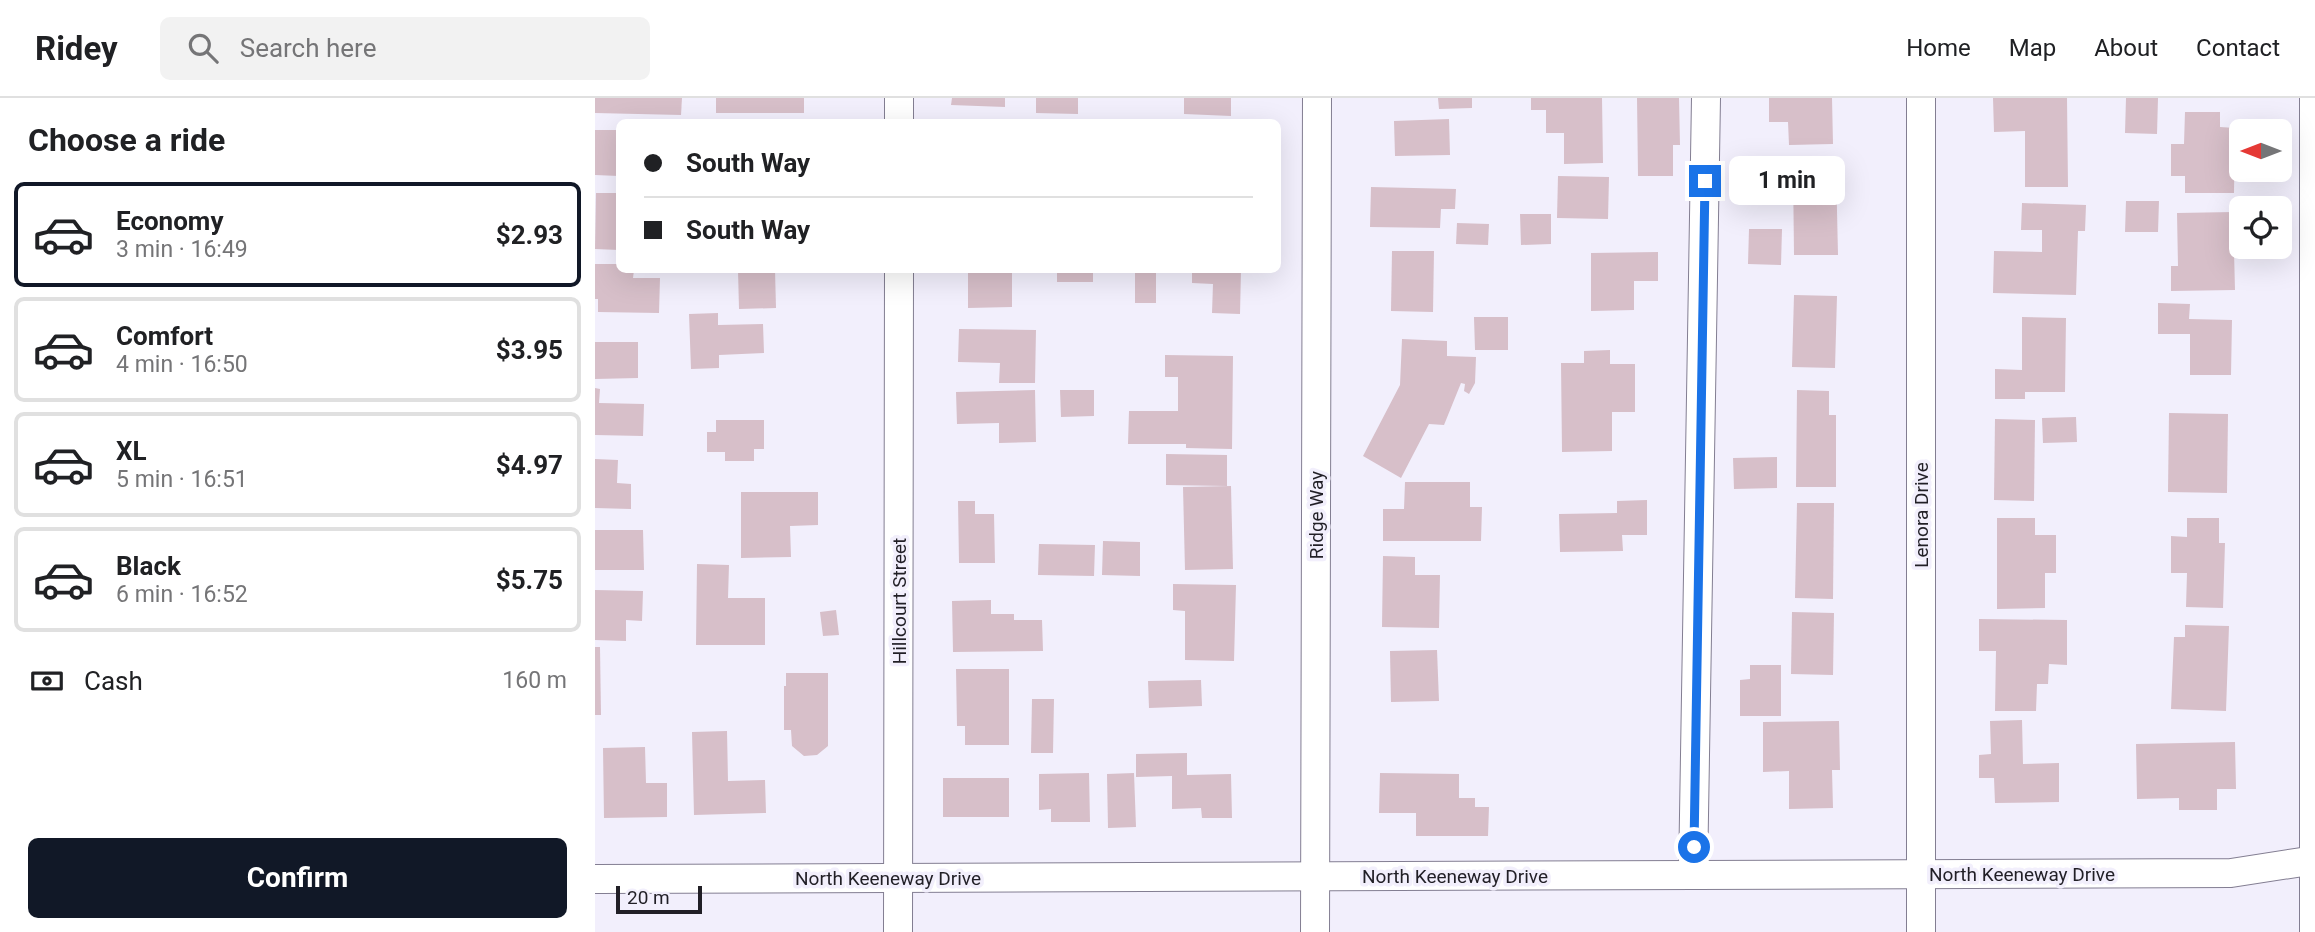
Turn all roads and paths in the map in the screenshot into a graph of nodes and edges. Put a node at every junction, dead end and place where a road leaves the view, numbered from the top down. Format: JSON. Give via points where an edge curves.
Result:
{"nodes":[{"id":1,"x":899,"y":98,"type":"edge"},
{"id":2,"x":1317,"y":98,"type":"edge"},
{"id":3,"x":1706,"y":98,"type":"edge"},
{"id":4,"x":1921,"y":98,"type":"edge"},
{"id":5,"x":2314,"y":98,"type":"edge"},
{"id":6,"x":899,"y":119,"type":"edge"},
{"id":7,"x":899,"y":273,"type":"edge"},
{"id":8,"x":2315,"y":860,"type":"edge"},
{"id":9,"x":1921,"y":874,"type":"junction"},
{"id":10,"x":1693,"y":875,"type":"junction"},
{"id":11,"x":1315,"y":877,"type":"junction"},
{"id":12,"x":898,"y":878,"type":"junction"},
{"id":13,"x":595,"y":879,"type":"edge"},
{"id":14,"x":898,"y":932,"type":"edge"},
{"id":15,"x":1315,"y":932,"type":"edge"},
{"id":16,"x":1921,"y":932,"type":"edge"},
{"id":17,"x":2314,"y":932,"type":"edge"}],
"edges":[{"from":1,"to":6,"type":"street"},
{"from":2,"to":11,"type":"street","name":"Ridge Way"},
{"from":3,"to":10,"type":"street"},
{"from":4,"to":9,"type":"street","name":"Lenora Drive"},
{"from":5,"to":8,"type":"street"},
{"from":7,"to":12,"type":"street","name":"Hillcourt Street"},
{"from":8,"to":9,"type":"street","name":"North Keeneway Drive","via":[[2231,873]]},
{"from":8,"to":17,"type":"street"},
{"from":9,"to":10,"type":"street","name":"North Keeneway Drive"},
{"from":9,"to":16,"type":"street","name":"Lenora Drive"},
{"from":10,"to":11,"type":"street","name":"North Keeneway Drive"},
{"from":11,"to":12,"type":"street","name":"North Keeneway Drive"},
{"from":11,"to":15,"type":"street","name":"Ridge Way"},
{"from":12,"to":13,"type":"street","name":"North Keeneway Drive"},
{"from":12,"to":14,"type":"street","name":"Hillcourt Street"}]}
